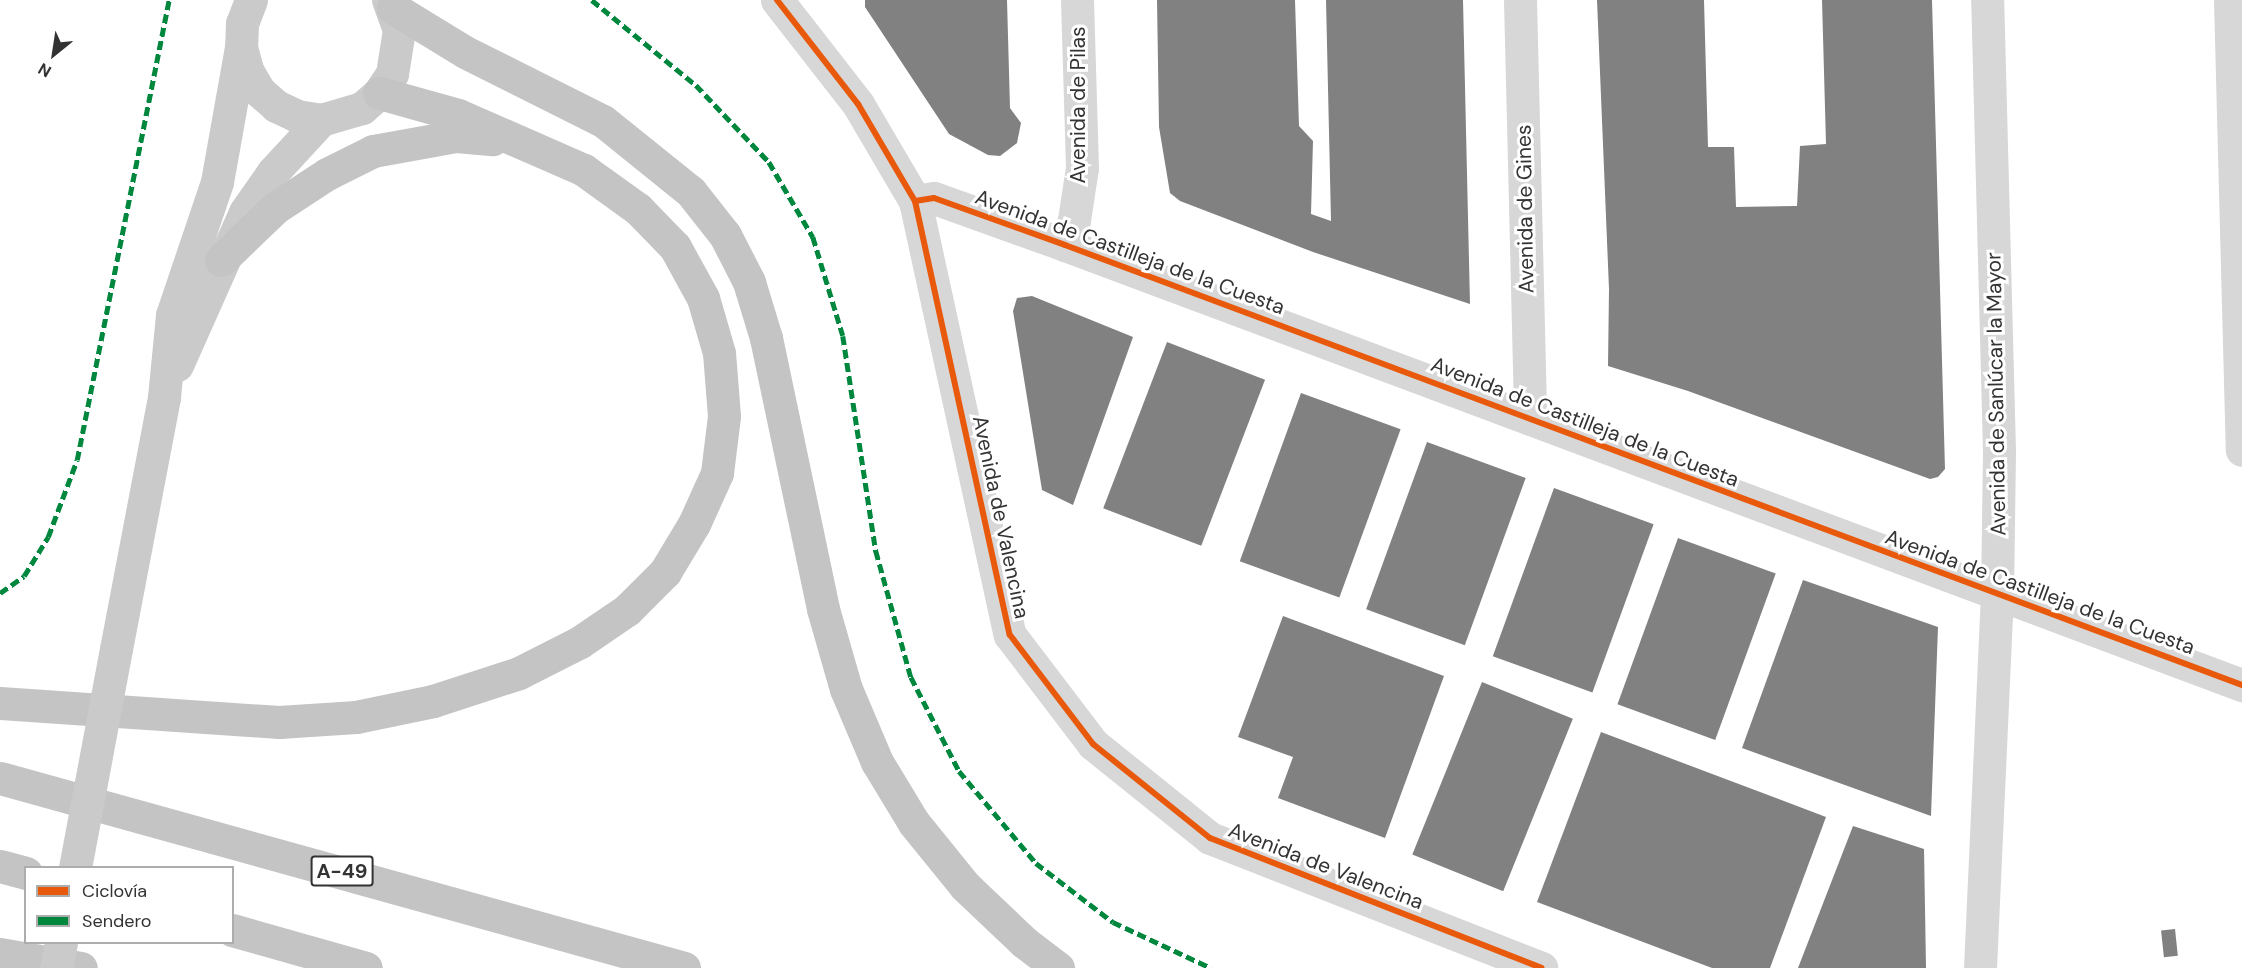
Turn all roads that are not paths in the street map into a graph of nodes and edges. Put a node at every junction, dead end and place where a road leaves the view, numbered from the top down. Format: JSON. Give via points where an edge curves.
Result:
{"nodes":[{"id":1,"x":251,"y":0,"type":"edge"},
{"id":2,"x":777,"y":0,"type":"edge"},
{"id":3,"x":1077,"y":0,"type":"edge"},
{"id":4,"x":1520,"y":0,"type":"edge"},
{"id":5,"x":1987,"y":0,"type":"edge"},
{"id":6,"x":2230,"y":0,"type":"edge"},
{"id":7,"x":390,"y":4,"type":"edge"},
{"id":8,"x":240,"y":48,"type":"junction"},
{"id":9,"x":379,"y":93,"type":"junction"},
{"id":10,"x":321,"y":120,"type":"junction"},
{"id":11,"x":521,"y":141,"type":"junction"},
{"id":12,"x":915,"y":201,"type":"junction"},
{"id":13,"x":1065,"y":245,"type":"junction"},
{"id":14,"x":220,"y":260,"type":"junction"},
{"id":15,"x":164,"y":397,"type":"junction"},
{"id":16,"x":1530,"y":419,"type":"junction"},
{"id":17,"x":2242,"y":450,"type":"edge"},
{"id":18,"x":1997,"y":594,"type":"junction"},
{"id":19,"x":2242,"y":685,"type":"edge"},
{"id":20,"x":0,"y":703,"type":"edge"},
{"id":21,"x":0,"y":778,"type":"edge"},
{"id":22,"x":0,"y":866,"type":"edge"},
{"id":23,"x":75,"y":866,"type":"edge"},
{"id":24,"x":24,"y":872,"type":"edge"},
{"id":25,"x":234,"y":931,"type":"edge"},
{"id":26,"x":61,"y":944,"type":"edge"},
{"id":27,"x":0,"y":954,"type":"edge"},
{"id":28,"x":56,"y":968,"type":"edge"},
{"id":29,"x":81,"y":968,"type":"edge"},
{"id":30,"x":366,"y":968,"type":"edge"},
{"id":31,"x":684,"y":968,"type":"edge"},
{"id":32,"x":1058,"y":968,"type":"edge"},
{"id":33,"x":1541,"y":968,"type":"edge"},
{"id":34,"x":1980,"y":968,"type":"edge"}],
"edges":[{"from":1,"to":8,"type":"main road","via":[[242,23]]},
{"from":2,"to":12,"type":"street","name":"Avenida de Valencina","via":[[858,104]]},
{"from":3,"to":13,"type":"street","name":"Avenida de Pilas","via":[[1082,168],[1074,220]]},
{"from":4,"to":16,"type":"street","name":"Avenida de Gines"},
{"from":5,"to":18,"type":"street","name":"Avenida de Sanlúcar la Mayor","via":[[1999,452]]},
{"from":6,"to":17,"type":"street"},
{"from":7,"to":9,"type":"main road","via":[[399,30],[398,53],[392,74]]},
{"from":7,"to":32,"type":"highway","via":[[465,52],[603,122],[691,192],[725,235],[749,282],[766,338],[822,609],[846,688],[877,762],[914,823],[964,886]]},
{"from":8,"to":10,"type":"main road","via":[[259,91],[276,106],[297,116]]},
{"from":8,"to":15,"type":"main road","via":[[217,182],[172,315]]},
{"from":9,"to":10,"type":"main road","via":[[362,108]]},
{"from":9,"to":11,"type":"highway","via":[[458,115]]},
{"from":10,"to":14,"type":"main road","via":[[273,172],[245,212]]},
{"from":11,"to":14,"type":"highway","via":[[456,136],[373,151],[327,174],[275,208]]},
{"from":11,"to":20,"type":"highway","via":[[584,170],[638,209],[675,247],[703,298],[719,352],[724,416],[717,473],[694,524],[665,572],[608,623],[519,673],[433,701],[356,717],[279,722]]},
{"from":12,"to":13,"type":"street","name":"Avenida de Castilleja de la Cuesta","via":[[934,198]]},
{"from":12,"to":33,"type":"street","name":"Avenida de Valencina","via":[[1010,635],[1093,744],[1210,838]]},
{"from":13,"to":16,"type":"street","name":"Avenida de Castilleja de la Cuesta"},
{"from":14,"to":15,"type":"main road"},
{"from":15,"to":23,"type":"main road","bridge":true},
{"from":16,"to":18,"type":"street","name":"Avenida de Castilleja de la Cuesta"},
{"from":18,"to":19,"type":"street","name":"Avenida de Castilleja de la Cuesta"},
{"from":18,"to":34,"type":"street","name":"Avenida de Sanlúcar la Mayor"},
{"from":21,"to":31,"type":"highway","number":"A-49"},
{"from":22,"to":24,"type":"highway"},
{"from":25,"to":30,"type":"highway"},
{"from":26,"to":28,"type":"main road","bridge":true},
{"from":27,"to":29,"type":"highway"}]}
